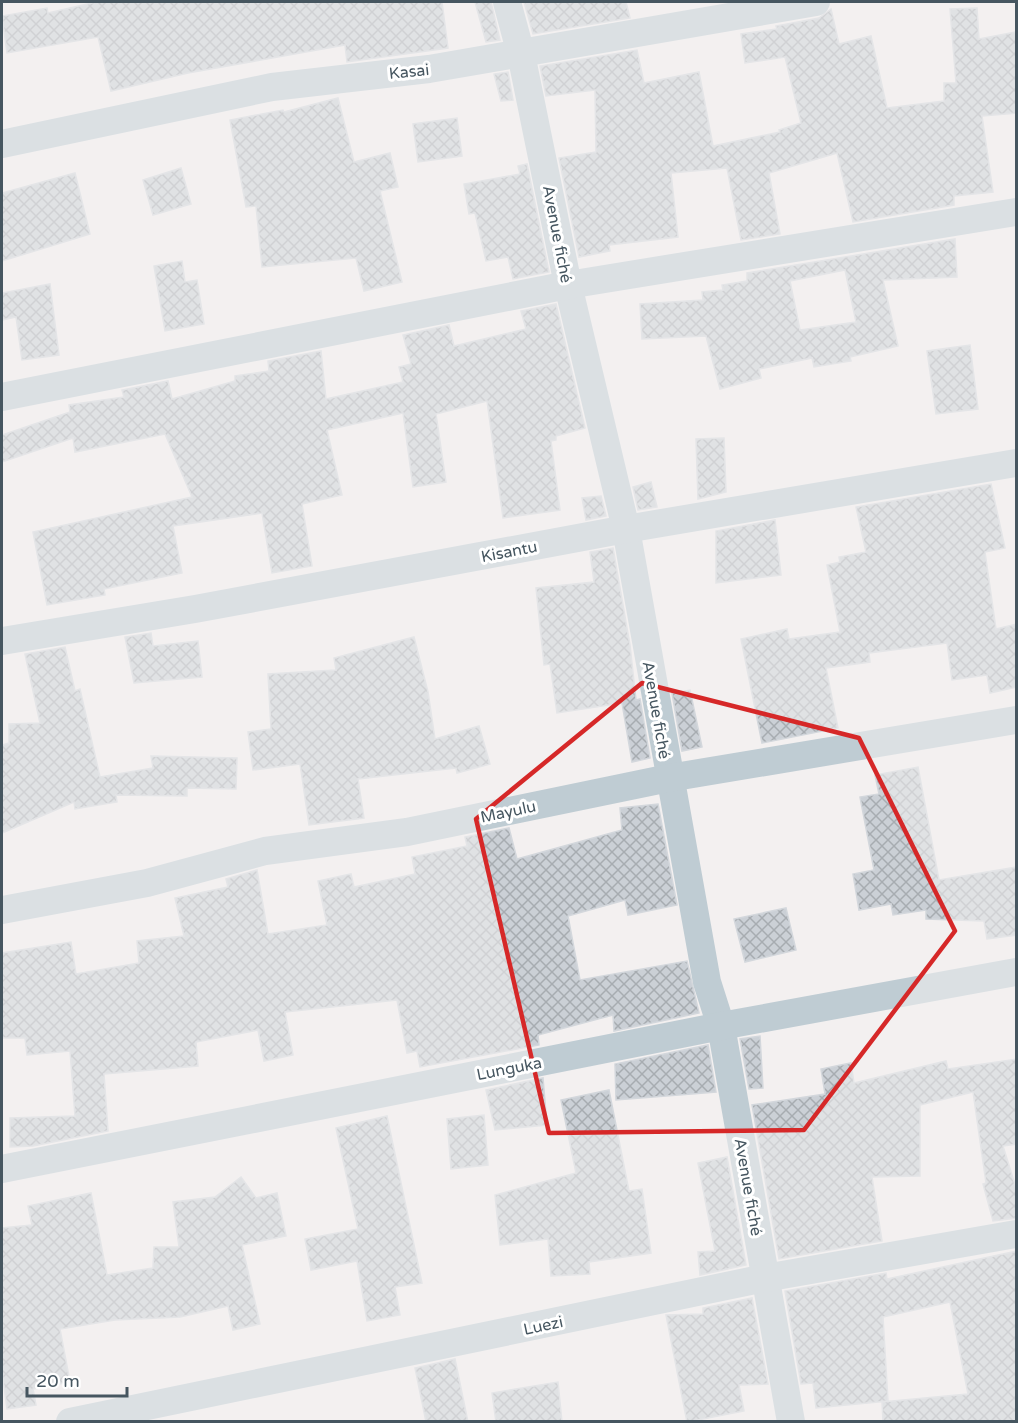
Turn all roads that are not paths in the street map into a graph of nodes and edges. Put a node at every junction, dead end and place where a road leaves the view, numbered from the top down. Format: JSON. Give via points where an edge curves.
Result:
{"nodes":[{"id":1,"x":507,"y":2,"type":"edge"},
{"id":2,"x":816,"y":2,"type":"edge"},
{"id":3,"x":521,"y":54,"type":"junction"},
{"id":4,"x":2,"y":144,"type":"edge"},
{"id":5,"x":1017,"y":212,"type":"edge"},
{"id":6,"x":568,"y":285,"type":"junction"},
{"id":7,"x":2,"y":397,"type":"edge"},
{"id":8,"x":1017,"y":463,"type":"edge"},
{"id":9,"x":626,"y":529,"type":"junction"},
{"id":10,"x":2,"y":641,"type":"edge"},
{"id":11,"x":1017,"y":720,"type":"edge"},
{"id":12,"x":669,"y":778,"type":"junction"},
{"id":13,"x":2,"y":910,"type":"edge"},
{"id":14,"x":1017,"y":972,"type":"edge"},
{"id":15,"x":721,"y":1026,"type":"junction"},
{"id":16,"x":2,"y":1169,"type":"edge"},
{"id":17,"x":1017,"y":1234,"type":"edge"},
{"id":18,"x":765,"y":1278,"type":"junction"},
{"id":19,"x":70,"y":1422,"type":"edge"},
{"id":20,"x":791,"y":1422,"type":"edge"}],
"edges":[{"from":1,"to":3,"type":"street","name":"Avenue fiché"},
{"from":2,"to":3,"type":"street","name":"Kasai"},
{"from":3,"to":4,"type":"street","name":"Kasai","via":[[272,87]]},
{"from":3,"to":6,"type":"street","name":"Avenue fiché"},
{"from":5,"to":6,"type":"street"},
{"from":6,"to":7,"type":"street"},
{"from":6,"to":9,"type":"street","name":"Avenue fiché"},
{"from":8,"to":9,"type":"street","name":"Kisantu"},
{"from":9,"to":10,"type":"street","name":"Kisantu"},
{"from":9,"to":12,"type":"street","name":"Avenue fiché"},
{"from":11,"to":12,"type":"street","name":"Mayulu"},
{"from":12,"to":13,"type":"street","name":"Mayulu","via":[[407,832],[265,851],[147,883]]},
{"from":12,"to":15,"type":"street","name":"Avenue fiché","via":[[707,982]]},
{"from":14,"to":15,"type":"street","name":"Lunguka"},
{"from":15,"to":16,"type":"street","name":"Lunguka"},
{"from":15,"to":18,"type":"street","name":"Avenue fiché"},
{"from":17,"to":18,"type":"street","name":"Luezi"},
{"from":18,"to":19,"type":"street","name":"Luezi"},
{"from":18,"to":20,"type":"street","name":"Avenue fiché"}]}
